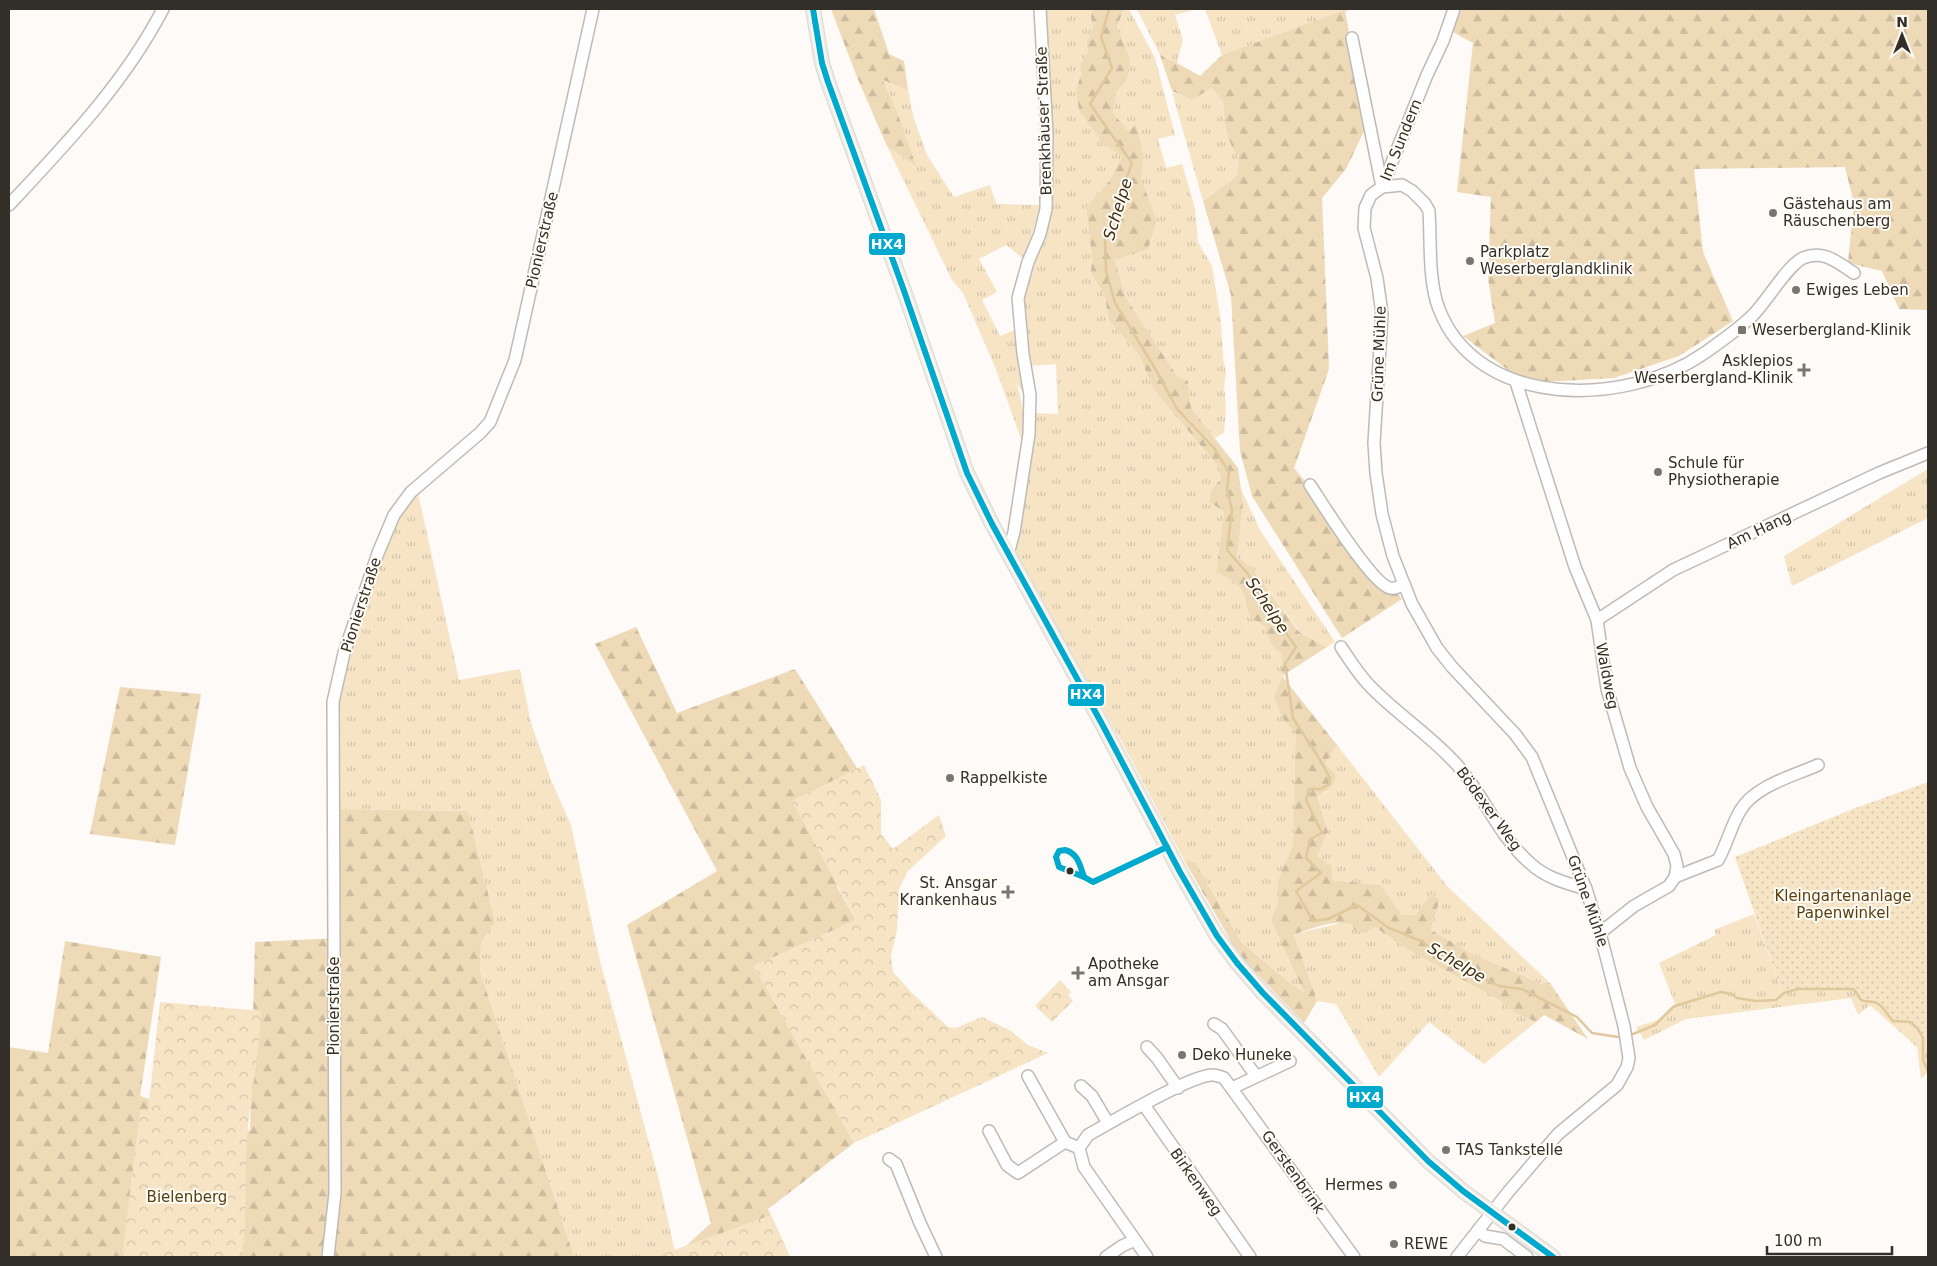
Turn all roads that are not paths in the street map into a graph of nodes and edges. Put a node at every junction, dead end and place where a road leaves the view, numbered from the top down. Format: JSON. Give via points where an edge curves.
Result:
{"nodes":[{"id":1,"x":163,"y":9,"type":"edge"},
{"id":2,"x":593,"y":9,"type":"edge"},
{"id":3,"x":814,"y":9,"type":"edge"},
{"id":4,"x":1040,"y":9,"type":"edge"},
{"id":5,"x":1454,"y":9,"type":"edge"},
{"id":6,"x":1352,"y":38,"type":"dead end"},
{"id":7,"x":1382,"y":187,"type":"junction"},
{"id":8,"x":9,"y":205,"type":"edge"},
{"id":9,"x":1854,"y":273,"type":"dead end"},
{"id":10,"x":1516,"y":382,"type":"junction"},
{"id":11,"x":1928,"y":453,"type":"edge"},
{"id":12,"x":1310,"y":485,"type":"dead end"},
{"id":13,"x":1008,"y":554,"type":"junction"},
{"id":14,"x":1404,"y":584,"type":"junction"},
{"id":15,"x":1597,"y":620,"type":"junction"},
{"id":16,"x":1341,"y":646,"type":"dead end"},
{"id":17,"x":1818,"y":765,"type":"dead end"},
{"id":18,"x":1675,"y":877,"type":"junction"},
{"id":19,"x":1586,"y":889,"type":"junction"},
{"id":20,"x":1600,"y":933,"type":"junction"},
{"id":21,"x":1214,"y":1024,"type":"dead end"},
{"id":22,"x":1147,"y":1047,"type":"dead end"},
{"id":23,"x":1290,"y":1061,"type":"dead end"},
{"id":24,"x":1028,"y":1076,"type":"dead end"},
{"id":25,"x":1256,"y":1076,"type":"junction"},
{"id":26,"x":1081,"y":1086,"type":"dead end"},
{"id":27,"x":1178,"y":1088,"type":"junction"},
{"id":28,"x":1232,"y":1088,"type":"junction"},
{"id":29,"x":1144,"y":1105,"type":"junction"},
{"id":30,"x":1108,"y":1123,"type":"junction"},
{"id":31,"x":989,"y":1131,"type":"dead end"},
{"id":32,"x":1065,"y":1142,"type":"junction"},
{"id":33,"x":1079,"y":1148,"type":"junction"},
{"id":34,"x":889,"y":1159,"type":"dead end"},
{"id":35,"x":1492,"y":1212,"type":"junction"},
{"id":36,"x":1478,"y":1230,"type":"junction"},
{"id":37,"x":1135,"y":1240,"type":"junction"},
{"id":38,"x":328,"y":1257,"type":"edge"},
{"id":39,"x":936,"y":1257,"type":"edge"},
{"id":40,"x":1106,"y":1257,"type":"edge"},
{"id":41,"x":1147,"y":1257,"type":"edge"},
{"id":42,"x":1250,"y":1257,"type":"edge"},
{"id":43,"x":1354,"y":1257,"type":"edge"},
{"id":44,"x":1457,"y":1257,"type":"edge"},
{"id":45,"x":1527,"y":1257,"type":"edge"},
{"id":46,"x":1553,"y":1257,"type":"edge"}],
"edges":[{"from":1,"to":8,"type":"street","via":[[101,103]]},
{"from":2,"to":38,"type":"street","name":"Pionierstraße","via":[[515,360],[490,422],[411,492],[394,514],[338,676],[333,702],[334,1193]]},
{"from":3,"to":13,"type":"main road","via":[[822,62],[834,99],[967,473]]},
{"from":4,"to":13,"type":"street","name":"Brenkhäuser Straße","via":[[1047,134],[1046,209],[1018,298],[1030,395],[1029,434]]},
{"from":5,"to":7,"type":"street","name":"Im Sundern"},
{"from":6,"to":7,"type":"street","name":"Im Sundern"},
{"from":7,"to":10,"type":"street","via":[[1402,185],[1425,204],[1429,212],[1433,284],[1439,309],[1458,340],[1481,364]]},
{"from":7,"to":14,"type":"street","name":"Grüne Mühle","via":[[1371,195],[1364,208],[1364,228],[1382,314],[1374,458],[1382,514]]},
{"from":9,"to":10,"type":"street","via":[[1828,256],[1802,258],[1746,322],[1700,356],[1650,380],[1616,388],[1584,390]]},
{"from":10,"to":15,"type":"street","name":"Waldweg","via":[[1575,567]]},
{"from":11,"to":15,"type":"street","name":"Am Hang","via":[[1672,570]]},
{"from":12,"to":14,"type":"street","via":[[1380,582],[1389,588]]},
{"from":13,"to":35,"type":"main road","via":[[1180,872],[1237,964],[1403,1136],[1456,1185]]},
{"from":14,"to":19,"type":"street","name":"Grüne Mühle","via":[[1437,648],[1532,757]]},
{"from":15,"to":18,"type":"street","name":"Waldweg","via":[[1607,689],[1620,734],[1638,788],[1674,854],[1678,866]]},
{"from":16,"to":19,"type":"street","name":"Bödexer Weg","via":[[1368,684],[1458,765],[1502,833],[1529,863],[1542,873]]},
{"from":17,"to":18,"type":"street","via":[[1751,796],[1740,811],[1718,860]]},
{"from":18,"to":20,"type":"street","via":[[1669,886],[1634,906]]},
{"from":19,"to":20,"type":"street","name":"Grüne Mühle"},
{"from":20,"to":35,"type":"street","name":"Grüne Mühle","via":[[1624,1026],[1628,1067],[1617,1085],[1558,1134]]},
{"from":21,"to":25,"type":"street","via":[[1222,1028]]},
{"from":22,"to":27,"type":"street"},
{"from":23,"to":25,"type":"street"},
{"from":24,"to":32,"type":"street"},
{"from":25,"to":28,"type":"street"},
{"from":26,"to":30,"type":"street","via":[[1092,1096]]},
{"from":27,"to":28,"type":"street","name":"Gerstenbrink","via":[[1213,1074],[1224,1078]]},
{"from":27,"to":29,"type":"street","name":"Gerstenbrink"},
{"from":28,"to":43,"type":"street","name":"Gerstenbrink"},
{"from":29,"to":30,"type":"street","name":"Gerstenbrink"},
{"from":29,"to":42,"type":"street","name":"Birkenweg"},
{"from":30,"to":33,"type":"street","name":"Gerstenbrink","via":[[1088,1135]]},
{"from":31,"to":32,"type":"street","via":[[1007,1165],[1018,1173]]},
{"from":32,"to":33,"type":"street"},
{"from":33,"to":37,"type":"street","via":[[1084,1167]]},
{"from":34,"to":39,"type":"street","via":[[896,1164]]},
{"from":35,"to":36,"type":"street","name":"Grüne Mühle"},
{"from":35,"to":46,"type":"main road"},
{"from":36,"to":44,"type":"street","name":"Grüne Mühle"},
{"from":36,"to":45,"type":"street","via":[[1485,1236],[1504,1239]]},
{"from":37,"to":40,"type":"street"},
{"from":37,"to":41,"type":"street"}]}
